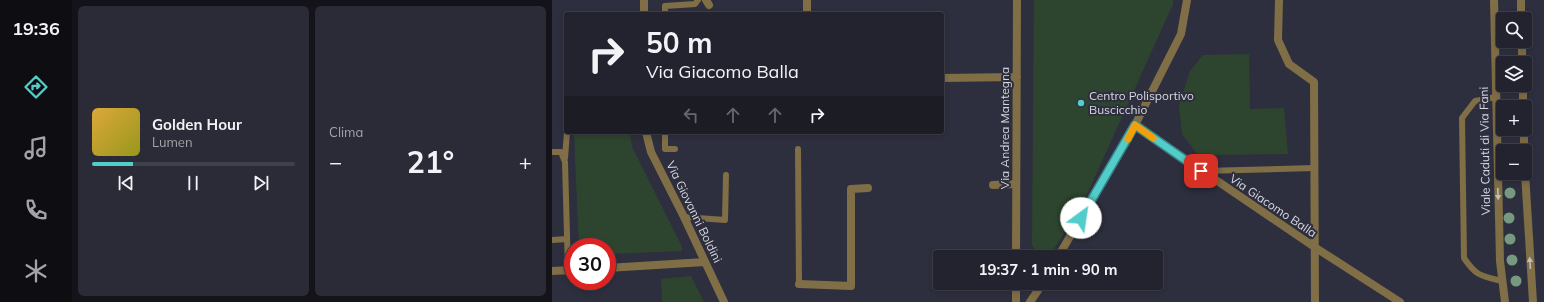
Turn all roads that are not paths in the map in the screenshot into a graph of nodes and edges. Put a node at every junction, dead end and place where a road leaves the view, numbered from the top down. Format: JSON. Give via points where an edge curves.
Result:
{"nodes":[{"id":1,"x":644,"y":0,"type":"edge"},
{"id":2,"x":698,"y":0,"type":"edge"},
{"id":3,"x":807,"y":0,"type":"edge"},
{"id":4,"x":1017,"y":0,"type":"edge"},
{"id":5,"x":1187,"y":0,"type":"edge"},
{"id":6,"x":1279,"y":0,"type":"edge"},
{"id":7,"x":1493,"y":0,"type":"edge"},
{"id":8,"x":1521,"y":0,"type":"edge"},
{"id":9,"x":644,"y":12,"type":"edge"},
{"id":10,"x":665,"y":12,"type":"edge"},
{"id":11,"x":807,"y":12,"type":"edge"},
{"id":12,"x":1521,"y":12,"type":"edge"},
{"id":13,"x":1017,"y":77,"type":"junction"},
{"id":14,"x":944,"y":78,"type":"edge"},
{"id":15,"x":1496,"y":98,"type":"junction"},
{"id":16,"x":1135,"y":125,"type":"junction"},
{"id":17,"x":567,"y":134,"type":"edge"},
{"id":18,"x":646,"y":134,"type":"edge"},
{"id":19,"x":665,"y":134,"type":"edge"},
{"id":20,"x":798,"y":149,"type":"dead end"},
{"id":21,"x":675,"y":150,"type":"dead end"},
{"id":22,"x":552,"y":152,"type":"edge"},
{"id":23,"x":565,"y":162,"type":"junction"},
{"id":24,"x":1315,"y":168,"type":"junction"},
{"id":25,"x":1201,"y":171,"type":"junction"},
{"id":26,"x":726,"y":175,"type":"dead end"},
{"id":27,"x":1525,"y":180,"type":"edge"},
{"id":28,"x":993,"y":184,"type":"dead end"},
{"id":29,"x":1016,"y":184,"type":"junction"},
{"id":30,"x":868,"y":188,"type":"dead end"},
{"id":31,"x":684,"y":217,"type":"junction"},
{"id":32,"x":567,"y":238,"type":"edge"},
{"id":33,"x":564,"y":239,"type":"edge"},
{"id":34,"x":552,"y":240,"type":"edge"},
{"id":35,"x":1316,"y":248,"type":"junction"},
{"id":36,"x":1016,"y":250,"type":"edge"},
{"id":37,"x":1062,"y":250,"type":"edge"},
{"id":38,"x":705,"y":262,"type":"junction"},
{"id":39,"x":616,"y":267,"type":"edge"},
{"id":40,"x":564,"y":270,"type":"edge"},
{"id":41,"x":552,"y":271,"type":"edge"},
{"id":42,"x":1502,"y":281,"type":"junction"},
{"id":43,"x":799,"y":284,"type":"joint"},
{"id":44,"x":1016,"y":290,"type":"edge"},
{"id":45,"x":1038,"y":290,"type":"edge"},
{"id":46,"x":724,"y":302,"type":"edge"},
{"id":47,"x":1016,"y":302,"type":"edge"},
{"id":48,"x":1030,"y":302,"type":"edge"},
{"id":49,"x":1315,"y":302,"type":"edge"},
{"id":50,"x":1400,"y":302,"type":"edge"},
{"id":51,"x":1504,"y":302,"type":"edge"},
{"id":52,"x":1532,"y":302,"type":"edge"}],
"edges":[{"from":1,"to":9,"type":"street"},
{"from":2,"to":10,"type":"lane","via":[[695,4],[665,6]]},
{"from":3,"to":11,"type":"street"},
{"from":4,"to":13,"type":"street","name":"Via Andrea Mantegna"},
{"from":5,"to":16,"type":"street","via":[[1181,34]]},
{"from":6,"to":24,"type":"street","via":[[1278,40],[1289,64],[1314,82]]},
{"from":7,"to":15,"type":"street","name":"Viale Caduti di Via Fani"},
{"from":8,"to":12,"type":"street"},
{"from":13,"to":14,"type":"street"},
{"from":13,"to":29,"type":"street","name":"Via Andrea Mantegna"},
{"from":15,"to":42,"type":"street","name":"Viale Caduti di Via Fani","one_way":true},
{"from":15,"to":42,"type":"lane","via":[[1475,101],[1462,118],[1464,258],[1473,271]]},
{"from":16,"to":25,"type":"street","name":"Via Giacomo Balla"},
{"from":16,"to":37,"type":"street"},
{"from":17,"to":23,"type":"lane"},
{"from":18,"to":31,"type":"street","name":"Via Giovanni Boldini","via":[[651,152]]},
{"from":19,"to":21,"type":"lane","via":[[665,148]]},
{"from":20,"to":43,"type":"lane"},
{"from":22,"to":23,"type":"lane","via":[[562,152]]},
{"from":23,"to":32,"type":"lane"},
{"from":24,"to":25,"type":"lane"},
{"from":24,"to":35,"type":"street"},
{"from":25,"to":35,"type":"street","name":"Via Giacomo Balla"},
{"from":26,"to":31,"type":"lane","via":[[725,220]]},
{"from":52,"to":27,"type":"street","one_way":true},
{"from":28,"to":29,"type":"street"},
{"from":29,"to":36,"type":"street","name":"Via Andrea Mantegna"},
{"from":30,"to":43,"type":"street","via":[[851,189],[851,286]]},
{"from":31,"to":38,"type":"street","name":"Via Giovanni Boldini"},
{"from":33,"to":34,"type":"lane"},
{"from":35,"to":49,"type":"street"},
{"from":35,"to":50,"type":"street","name":"Via Giacomo Balla"},
{"from":38,"to":39,"type":"street"},
{"from":38,"to":46,"type":"street","name":"Via Giovanni Boldini"},
{"from":40,"to":41,"type":"street"},
{"from":42,"to":51,"type":"street","name":"Viale Caduti di Via Fani"},
{"from":44,"to":47,"type":"street"},
{"from":45,"to":48,"type":"street"}]}
